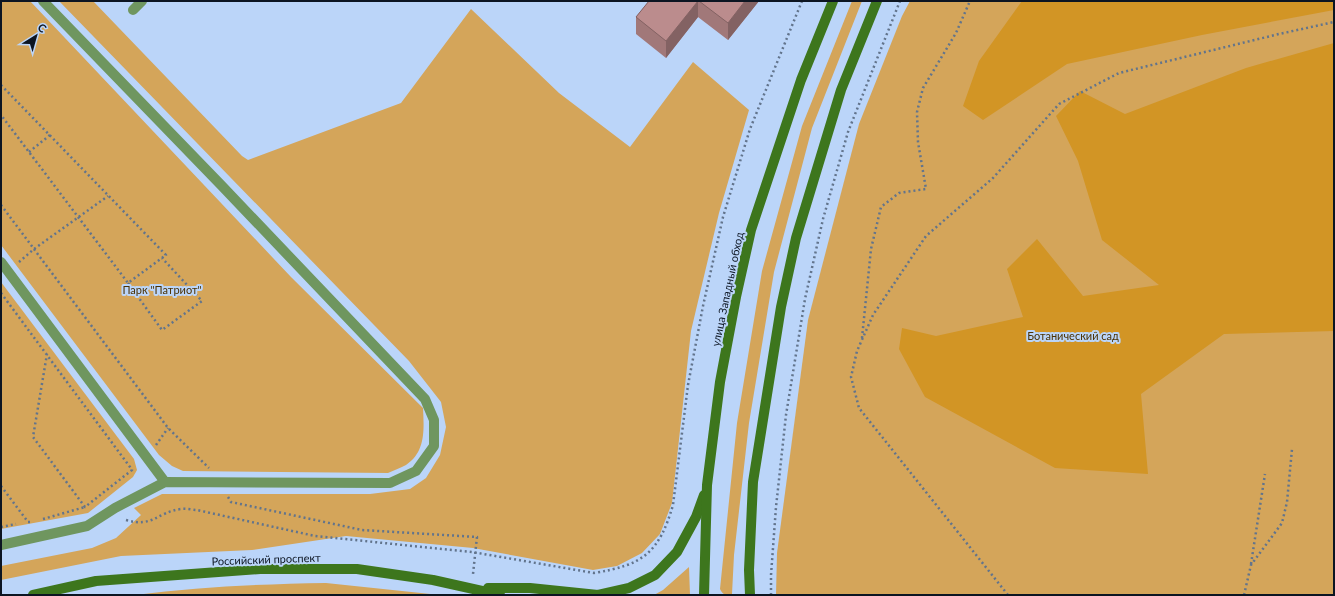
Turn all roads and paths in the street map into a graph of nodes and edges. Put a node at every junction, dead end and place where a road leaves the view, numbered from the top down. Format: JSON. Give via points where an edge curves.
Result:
{"nodes":[{"id":1,"x":43,"y":1,"type":"edge"},
{"id":2,"x":142,"y":1,"type":"edge"},
{"id":3,"x":802,"y":1,"type":"edge"},
{"id":4,"x":833,"y":1,"type":"edge"},
{"id":5,"x":877,"y":1,"type":"edge"},
{"id":6,"x":900,"y":1,"type":"edge"},
{"id":7,"x":970,"y":1,"type":"edge"},
{"id":8,"x":133,"y":10,"type":"dead end"},
{"id":9,"x":1334,"y":22,"type":"edge"},
{"id":10,"x":1,"y":85,"type":"edge"},
{"id":11,"x":1,"y":115,"type":"edge"},
{"id":12,"x":50,"y":135,"type":"junction"},
{"id":13,"x":29,"y":152,"type":"junction"},
{"id":14,"x":108,"y":196,"type":"junction"},
{"id":15,"x":1,"y":205,"type":"edge"},
{"id":16,"x":78,"y":217,"type":"junction"},
{"id":17,"x":34,"y":249,"type":"junction"},
{"id":18,"x":162,"y":258,"type":"junction"},
{"id":19,"x":1,"y":262,"type":"edge"},
{"id":20,"x":9,"y":272,"type":"junction"},
{"id":21,"x":128,"y":283,"type":"junction"},
{"id":22,"x":1,"y":293,"type":"edge"},
{"id":23,"x":862,"y":340,"type":"junction"},
{"id":24,"x":47,"y":354,"type":"junction"},
{"id":25,"x":1292,"y":449,"type":"dead end"},
{"id":26,"x":1265,"y":474,"type":"dead end"},
{"id":27,"x":165,"y":482,"type":"junction"},
{"id":28,"x":220,"y":482,"type":"junction"},
{"id":29,"x":1,"y":486,"type":"edge"},
{"id":30,"x":707,"y":486,"type":"junction"},
{"id":31,"x":85,"y":507,"type":"junction"},
{"id":32,"x":42,"y":519,"type":"dead end"},
{"id":33,"x":35,"y":520,"type":"dead end"},
{"id":34,"x":126,"y":520,"type":"dead end"},
{"id":35,"x":1,"y":545,"type":"edge"},
{"id":36,"x":475,"y":553,"type":"junction"},
{"id":37,"x":1251,"y":565,"type":"junction"},
{"id":38,"x":472,"y":588,"type":"junction"},
{"id":39,"x":33,"y":595,"type":"edge"},
{"id":40,"x":500,"y":595,"type":"edge"},
{"id":41,"x":704,"y":595,"type":"edge"},
{"id":42,"x":750,"y":595,"type":"edge"},
{"id":43,"x":771,"y":595,"type":"edge"},
{"id":44,"x":1008,"y":595,"type":"edge"},
{"id":45,"x":1244,"y":595,"type":"edge"}],
"edges":[{"from":1,"to":28,"type":"street","via":[[425,399],[434,420],[434,446],[416,471],[390,483]]},
{"from":2,"to":8,"type":"street"},
{"from":3,"to":36,"type":"path","via":[[750,128],[723,217],[688,385],[673,505],[662,536],[654,548],[628,565],[594,573]]},
{"from":4,"to":30,"type":"main road","name":"улица Западный обход","via":[[801,80],[751,230],[720,382]]},
{"from":5,"to":42,"type":"main road","via":[[841,90],[796,238],[781,307],[753,482]]},
{"from":6,"to":43,"type":"path","via":[[848,132],[823,219],[805,298],[786,415],[776,507]]},
{"from":7,"to":23,"type":"path","via":[[956,33],[923,88],[918,106],[918,142],[926,189],[900,192],[881,207],[871,250]]},
{"from":9,"to":23,"type":"path","via":[[1119,73],[1059,104],[993,178],[926,236],[873,315]]},
{"from":10,"to":12,"type":"path"},
{"from":11,"to":13,"type":"path"},
{"from":12,"to":13,"type":"path"},
{"from":12,"to":14,"type":"path"},
{"from":13,"to":16,"type":"path"},
{"from":14,"to":16,"type":"path"},
{"from":14,"to":18,"type":"path","via":[[166,255]]},
{"from":15,"to":17,"type":"path"},
{"from":16,"to":17,"type":"path"},
{"from":16,"to":21,"type":"path"},
{"from":17,"to":20,"type":"path"},
{"from":17,"to":28,"type":"path","via":[[168,428],[210,468]]},
{"from":18,"to":21,"type":"path"},
{"from":18,"to":21,"type":"path","via":[[202,300],[162,330]]},
{"from":19,"to":20,"type":"street"},
{"from":20,"to":27,"type":"street"},
{"from":22,"to":24,"type":"path"},
{"from":23,"to":44,"type":"path","via":[[851,377],[860,408]]},
{"from":24,"to":31,"type":"path","via":[[33,437]]},
{"from":24,"to":31,"type":"path","via":[[132,470]]},
{"from":25,"to":37,"type":"path","via":[[1287,502],[1282,522]]},
{"from":26,"to":37,"type":"path"},
{"from":27,"to":28,"type":"street"},
{"from":27,"to":35,"type":"street","via":[[87,526]]},
{"from":28,"to":36,"type":"path","via":[[231,502],[362,530],[477,537]]},
{"from":29,"to":33,"type":"path","via":[[28,522]]},
{"from":30,"to":38,"type":"main road","via":[[696,517],[677,552],[655,576],[629,588],[598,595],[530,588]]},
{"from":30,"to":41,"type":"main road","name":"улица Западный обход"},
{"from":31,"to":32,"type":"path"},
{"from":34,"to":36,"type":"path","via":[[145,523],[182,509],[197,510],[315,536]]},
{"from":36,"to":38,"type":"path"},
{"from":37,"to":45,"type":"path"},
{"from":38,"to":39,"type":"main road","name":"Российский проспект","via":[[357,569],[260,570],[96,581]]},
{"from":38,"to":40,"type":"main road","name":"Российский проспект"}]}
